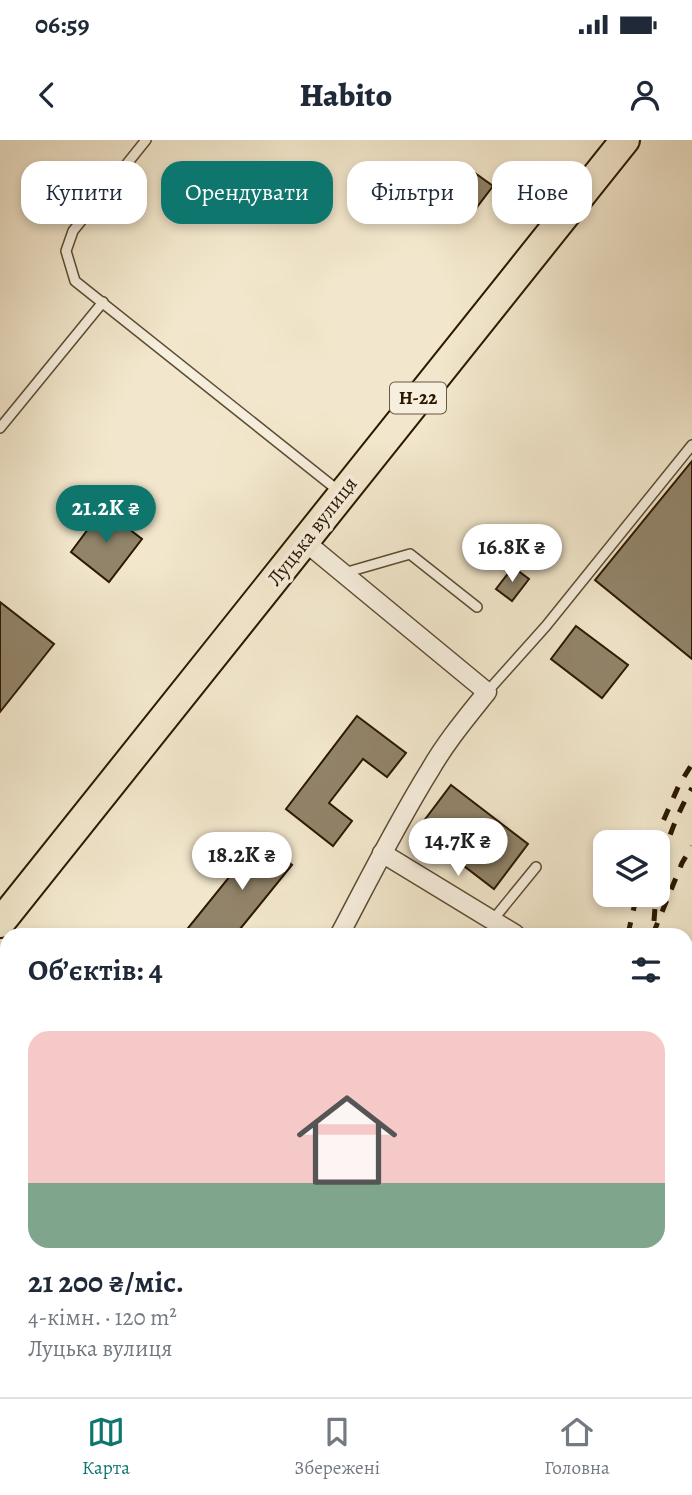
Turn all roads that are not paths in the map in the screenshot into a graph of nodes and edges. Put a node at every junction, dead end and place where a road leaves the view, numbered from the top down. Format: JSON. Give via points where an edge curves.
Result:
{"nodes":[{"id":1,"x":146,"y":140,"type":"edge"},
{"id":2,"x":625,"y":140,"type":"edge"},
{"id":3,"x":103,"y":302,"type":"junction"},
{"id":4,"x":0,"y":428,"type":"edge"},
{"id":5,"x":692,"y":445,"type":"edge"},
{"id":6,"x":342,"y":493,"type":"junction"},
{"id":7,"x":304,"y":541,"type":"junction"},
{"id":8,"x":342,"y":573,"type":"junction"},
{"id":9,"x":477,"y":607,"type":"dead end"},
{"id":10,"x":487,"y":692,"type":"junction"},
{"id":11,"x":382,"y":853,"type":"junction"},
{"id":12,"x":536,"y":867,"type":"dead end"},
{"id":13,"x":492,"y":921,"type":"junction"},
{"id":14,"x":0,"y":923,"type":"edge"},
{"id":15,"x":343,"y":928,"type":"edge"},
{"id":16,"x":504,"y":928,"type":"edge"}],
"edges":[{"from":1,"to":3,"type":"lane","via":[[73,231],[66,251],[75,281]]},
{"from":2,"to":6,"type":"main road","name":"Луцька вулиця","number":"Н-22"},
{"from":3,"to":4,"type":"lane"},
{"from":3,"to":6,"type":"lane"},
{"from":5,"to":10,"type":"lane"},
{"from":6,"to":7,"type":"main road","name":"Луцька вулиця","number":"Н-22"},
{"from":7,"to":8,"type":"street"},
{"from":7,"to":14,"type":"main road","name":"Луцька вулиця","number":"Н-22"},
{"from":8,"to":9,"type":"lane","via":[[411,554]]},
{"from":8,"to":10,"type":"street"},
{"from":10,"to":11,"type":"street","via":[[430,768]]},
{"from":11,"to":13,"type":"street"},
{"from":11,"to":15,"type":"street"},
{"from":12,"to":13,"type":"lane"},
{"from":13,"to":16,"type":"street"}]}
